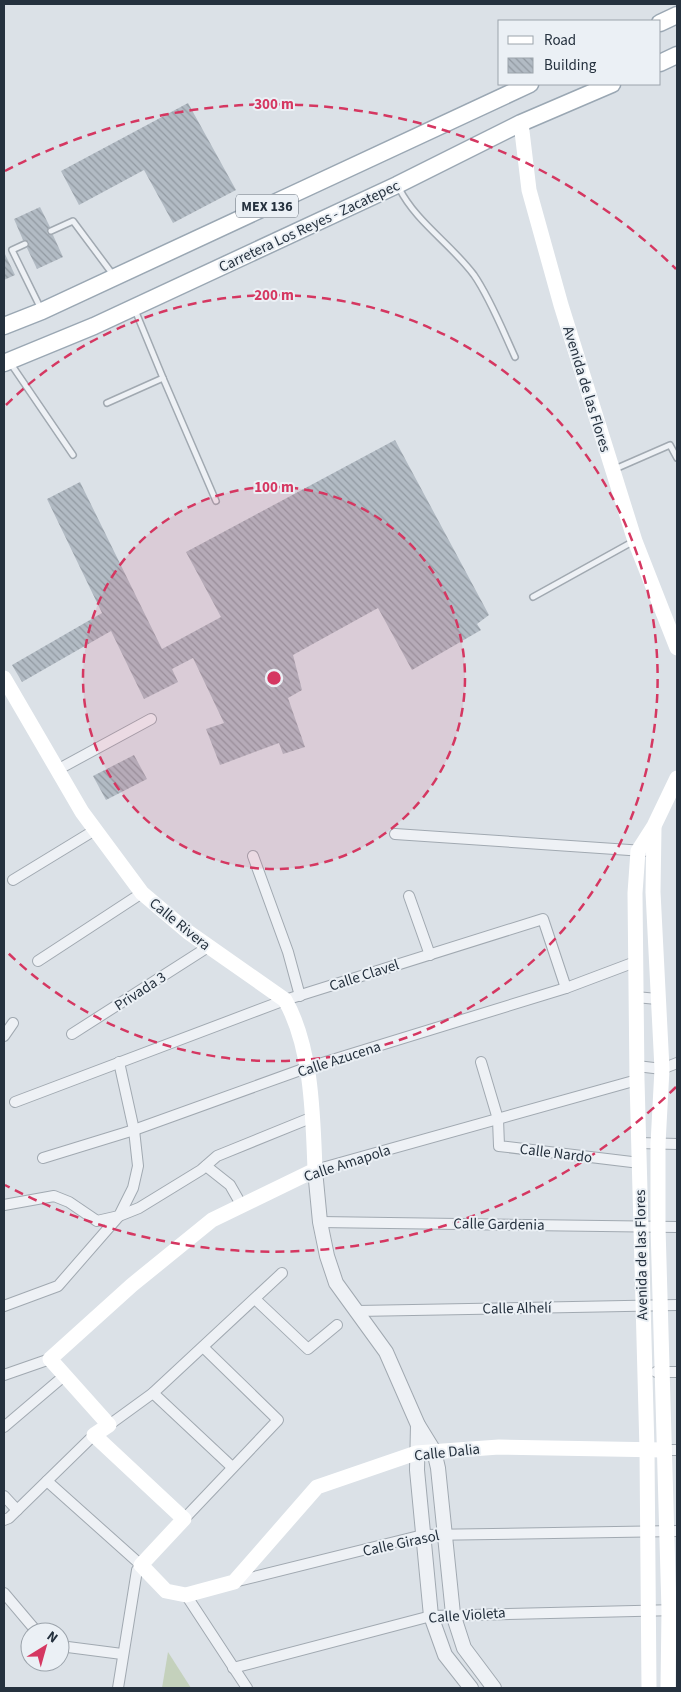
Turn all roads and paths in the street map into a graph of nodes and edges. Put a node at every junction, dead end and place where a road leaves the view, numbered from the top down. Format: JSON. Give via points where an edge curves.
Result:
{"nodes":[{"id":1,"x":672,"y":4,"type":"edge"},
{"id":2,"x":677,"y":14,"type":"edge"},
{"id":3,"x":661,"y":22,"type":"edge"},
{"id":4,"x":677,"y":55,"type":"edge"},
{"id":5,"x":661,"y":63,"type":"edge"},
{"id":6,"x":528,"y":85,"type":"edge"},
{"id":7,"x":610,"y":85,"type":"edge"},
{"id":8,"x":521,"y":123,"type":"junction"},
{"id":9,"x":397,"y":185,"type":"junction"},
{"id":10,"x":51,"y":231,"type":"dead end"},
{"id":11,"x":25,"y":244,"type":"dead end"},
{"id":12,"x":115,"y":277,"type":"junction"},
{"id":13,"x":134,"y":308,"type":"junction"},
{"id":14,"x":42,"y":311,"type":"junction"},
{"id":15,"x":4,"y":326,"type":"edge"},
{"id":16,"x":515,"y":357,"type":"dead end"},
{"id":17,"x":7,"y":362,"type":"edge"},
{"id":18,"x":163,"y":378,"type":"junction"},
{"id":19,"x":107,"y":403,"type":"dead end"},
{"id":20,"x":73,"y":455,"type":"dead end"},
{"id":21,"x":677,"y":458,"type":"edge"},
{"id":22,"x":612,"y":470,"type":"junction"},
{"id":23,"x":216,"y":500,"type":"dead end"},
{"id":24,"x":635,"y":540,"type":"junction"},
{"id":25,"x":533,"y":597,"type":"dead end"},
{"id":26,"x":676,"y":643,"type":"edge"},
{"id":27,"x":4,"y":678,"type":"edge"},
{"id":28,"x":151,"y":718,"type":"dead end"},
{"id":29,"x":57,"y":770,"type":"junction"},
{"id":30,"x":677,"y":778,"type":"edge"},
{"id":31,"x":95,"y":830,"type":"junction"},
{"id":32,"x":395,"y":834,"type":"dead end"},
{"id":33,"x":645,"y":851,"type":"junction"},
{"id":34,"x":253,"y":856,"type":"dead end"},
{"id":35,"x":13,"y":880,"type":"dead end"},
{"id":36,"x":142,"y":893,"type":"junction"},
{"id":37,"x":409,"y":896,"type":"dead end"},
{"id":38,"x":208,"y":947,"type":"junction"},
{"id":39,"x":430,"y":954,"type":"junction"},
{"id":40,"x":38,"y":961,"type":"dead end"},
{"id":41,"x":636,"y":962,"type":"junction"},
{"id":42,"x":566,"y":988,"type":"junction"},
{"id":43,"x":636,"y":997,"type":"junction"},
{"id":44,"x":293,"y":998,"type":"junction"},
{"id":45,"x":657,"y":999,"type":"junction"},
{"id":46,"x":13,"y":1023,"type":"dead end"},
{"id":47,"x":72,"y":1034,"type":"dead end"},
{"id":48,"x":4,"y":1036,"type":"edge"},
{"id":49,"x":119,"y":1062,"type":"junction"},
{"id":50,"x":482,"y":1062,"type":"dead end"},
{"id":51,"x":677,"y":1063,"type":"edge"},
{"id":52,"x":306,"y":1068,"type":"junction"},
{"id":53,"x":662,"y":1068,"type":"junction"},
{"id":54,"x":637,"y":1073,"type":"junction"},
{"id":55,"x":15,"y":1102,"type":"dead end"},
{"id":56,"x":314,"y":1117,"type":"junction"},
{"id":57,"x":498,"y":1119,"type":"junction"},
{"id":58,"x":134,"y":1130,"type":"junction"},
{"id":59,"x":639,"y":1143,"type":"junction"},
{"id":60,"x":658,"y":1144,"type":"junction"},
{"id":61,"x":677,"y":1144,"type":"edge"},
{"id":62,"x":43,"y":1158,"type":"dead end"},
{"id":63,"x":640,"y":1163,"type":"junction"},
{"id":64,"x":206,"y":1166,"type":"junction"},
{"id":65,"x":315,"y":1170,"type":"junction"},
{"id":66,"x":4,"y":1205,"type":"edge"},
{"id":67,"x":242,"y":1206,"type":"junction"},
{"id":68,"x":119,"y":1216,"type":"junction"},
{"id":69,"x":320,"y":1222,"type":"junction"},
{"id":70,"x":640,"y":1226,"type":"junction"},
{"id":71,"x":677,"y":1226,"type":"edge"},
{"id":72,"x":658,"y":1227,"type":"junction"},
{"id":73,"x":282,"y":1273,"type":"dead end"},
{"id":74,"x":255,"y":1298,"type":"junction"},
{"id":75,"x":660,"y":1305,"type":"junction"},
{"id":76,"x":677,"y":1305,"type":"edge"},
{"id":77,"x":4,"y":1306,"type":"edge"},
{"id":78,"x":642,"y":1306,"type":"junction"},
{"id":79,"x":357,"y":1311,"type":"junction"},
{"id":80,"x":338,"y":1325,"type":"dead end"},
{"id":81,"x":204,"y":1348,"type":"junction"},
{"id":82,"x":50,"y":1359,"type":"junction"},
{"id":83,"x":671,"y":1372,"type":"edge"},
{"id":84,"x":644,"y":1374,"type":"junction"},
{"id":85,"x":4,"y":1375,"type":"edge"},
{"id":86,"x":64,"y":1376,"type":"junction"},
{"id":87,"x":153,"y":1393,"type":"junction"},
{"id":88,"x":109,"y":1425,"type":"junction"},
{"id":89,"x":418,"y":1425,"type":"junction"},
{"id":90,"x":4,"y":1427,"type":"edge"},
{"id":91,"x":94,"y":1435,"type":"junction"},
{"id":92,"x":647,"y":1450,"type":"junction"},
{"id":93,"x":671,"y":1450,"type":"edge"},
{"id":94,"x":434,"y":1451,"type":"junction"},
{"id":95,"x":416,"y":1453,"type":"junction"},
{"id":96,"x":232,"y":1467,"type":"junction"},
{"id":97,"x":46,"y":1481,"type":"junction"},
{"id":98,"x":4,"y":1496,"type":"edge"},
{"id":99,"x":17,"y":1510,"type":"junction"},
{"id":100,"x":184,"y":1519,"type":"junction"},
{"id":101,"x":4,"y":1520,"type":"edge"},
{"id":102,"x":646,"y":1531,"type":"junction"},
{"id":103,"x":671,"y":1531,"type":"edge"},
{"id":104,"x":443,"y":1534,"type":"junction"},
{"id":105,"x":423,"y":1536,"type":"junction"},
{"id":106,"x":141,"y":1565,"type":"junction"},
{"id":107,"x":234,"y":1582,"type":"junction"},
{"id":108,"x":4,"y":1593,"type":"edge"},
{"id":109,"x":186,"y":1595,"type":"junction"},
{"id":110,"x":648,"y":1610,"type":"junction"},
{"id":111,"x":673,"y":1610,"type":"edge"},
{"id":112,"x":453,"y":1614,"type":"junction"},
{"id":113,"x":430,"y":1616,"type":"junction"},
{"id":114,"x":29,"y":1622,"type":"edge"},
{"id":115,"x":70,"y":1647,"type":"edge"},
{"id":116,"x":122,"y":1654,"type":"junction"},
{"id":117,"x":233,"y":1668,"type":"junction"},
{"id":118,"x":118,"y":1688,"type":"edge"},
{"id":119,"x":247,"y":1688,"type":"edge"},
{"id":120,"x":470,"y":1688,"type":"edge"},
{"id":121,"x":494,"y":1688,"type":"edge"},
{"id":122,"x":649,"y":1688,"type":"edge"},
{"id":123,"x":668,"y":1688,"type":"edge"}],
"edges":[{"from":1,"to":2,"type":"main road"},
{"from":2,"to":3,"type":"main road"},
{"from":4,"to":5,"type":"main road"},
{"from":6,"to":12,"type":"main road","number":"MEX 136"},
{"from":7,"to":8,"type":"main road","name":"Carretera Los Reyes - Zacatepec","number":"MEX 136"},
{"from":8,"to":9,"type":"main road","name":"Carretera Los Reyes - Zacatepec","number":"MEX 136"},
{"from":8,"to":22,"type":"main road","name":"Avenida de las Flores","via":[[529,190]]},
{"from":9,"to":13,"type":"main road","name":"Carretera Los Reyes - Zacatepec","number":"MEX 136"},
{"from":9,"to":16,"type":"lane","via":[[414,212],[453,249],[475,276]]},
{"from":10,"to":12,"type":"lane","via":[[72,221]]},
{"from":11,"to":14,"type":"lane","via":[[12,250]]},
{"from":12,"to":14,"type":"main road","number":"MEX 136"},
{"from":13,"to":17,"type":"main road","name":"Carretera Los Reyes - Zacatepec","number":"MEX 136"},
{"from":13,"to":18,"type":"lane"},
{"from":14,"to":15,"type":"main road","number":"MEX 136"},
{"from":17,"to":20,"type":"lane"},
{"from":18,"to":19,"type":"lane"},
{"from":18,"to":23,"type":"lane"},
{"from":21,"to":22,"type":"lane","via":[[670,445]]},
{"from":22,"to":24,"type":"main road","name":"Avenida de las Flores"},
{"from":24,"to":25,"type":"lane"},
{"from":24,"to":26,"type":"main road","name":"Avenida de las Flores"},
{"from":27,"to":29,"type":"main road","name":"Calle Rivera"},
{"from":28,"to":29,"type":"street"},
{"from":29,"to":31,"type":"main road","name":"Calle Rivera"},
{"from":30,"to":33,"type":"main road","name":"Avenida de las Flores"},
{"from":31,"to":35,"type":"street"},
{"from":31,"to":36,"type":"main road","name":"Calle Rivera"},
{"from":32,"to":33,"type":"street"},
{"from":33,"to":41,"type":"main road","name":"Avenida de las Flores","via":[[635,893]]},
{"from":33,"to":45,"type":"main road","name":"Avenida de las Flores"},
{"from":34,"to":44,"type":"street","via":[[288,952]]},
{"from":36,"to":38,"type":"main road","name":"Calle Rivera"},
{"from":36,"to":40,"type":"street"},
{"from":37,"to":39,"type":"street"},
{"from":38,"to":44,"type":"main road","name":"Calle Rivera"},
{"from":38,"to":47,"type":"street","name":"Privada 3"},
{"from":39,"to":42,"type":"street","name":"Calle Clavel","via":[[543,919]]},
{"from":39,"to":44,"type":"street","name":"Calle Clavel"},
{"from":41,"to":42,"type":"street","name":"Calle Azucena"},
{"from":41,"to":43,"type":"main road","name":"Avenida de las Flores"},
{"from":42,"to":52,"type":"street","name":"Calle Azucena"},
{"from":43,"to":45,"type":"street"},
{"from":43,"to":54,"type":"main road","name":"Avenida de las Flores"},
{"from":44,"to":49,"type":"street","name":"Calle Clavel"},
{"from":44,"to":52,"type":"main road"},
{"from":45,"to":53,"type":"main road","name":"Avenida de las Flores"},
{"from":46,"to":48,"type":"street"},
{"from":49,"to":55,"type":"street","name":"Calle Clavel"},
{"from":49,"to":58,"type":"street"},
{"from":50,"to":57,"type":"street"},
{"from":51,"to":53,"type":"street"},
{"from":52,"to":56,"type":"main road"},
{"from":52,"to":58,"type":"street","name":"Calle Azucena"},
{"from":53,"to":54,"type":"street"},
{"from":53,"to":60,"type":"main road","name":"Avenida de las Flores"},
{"from":54,"to":57,"type":"street","name":"Calle Amapola"},
{"from":54,"to":59,"type":"main road","name":"Avenida de las Flores"},
{"from":56,"to":64,"type":"street","via":[[217,1156]]},
{"from":56,"to":65,"type":"main road"},
{"from":57,"to":63,"type":"street","name":"Calle Nardo","via":[[498,1146]]},
{"from":57,"to":65,"type":"street","name":"Calle Amapola"},
{"from":58,"to":62,"type":"street","name":"Calle Azucena"},
{"from":58,"to":68,"type":"street","via":[[138,1166],[133,1188]]},
{"from":59,"to":60,"type":"street"},
{"from":59,"to":63,"type":"main road","name":"Avenida de las Flores"},
{"from":60,"to":61,"type":"street"},
{"from":60,"to":72,"type":"main road","name":"Avenida de las Flores"},
{"from":63,"to":70,"type":"main road","name":"Avenida de las Flores"},
{"from":64,"to":67,"type":"street","via":[[230,1185]]},
{"from":64,"to":68,"type":"street","via":[[139,1208]]},
{"from":65,"to":67,"type":"main road","name":"Calle Amapola"},
{"from":65,"to":69,"type":"street"},
{"from":66,"to":68,"type":"street","via":[[54,1196],[97,1221]]},
{"from":67,"to":82,"type":"main road","name":"Calle Amapola","via":[[212,1220],[132,1285]]},
{"from":68,"to":77,"type":"street","via":[[58,1286]]},
{"from":69,"to":70,"type":"street","name":"Calle Gardenia"},
{"from":69,"to":79,"type":"street","via":[[336,1283]]},
{"from":70,"to":72,"type":"street","name":"Calle Gardenia"},
{"from":70,"to":78,"type":"main road","name":"Avenida de las Flores"},
{"from":71,"to":72,"type":"street","name":"Calle Gardenia"},
{"from":72,"to":75,"type":"main road","name":"Avenida de las Flores"},
{"from":73,"to":74,"type":"street"},
{"from":74,"to":80,"type":"street","via":[[308,1349]]},
{"from":74,"to":81,"type":"street"},
{"from":75,"to":76,"type":"street","name":"Calle Alhelí"},
{"from":75,"to":78,"type":"street","name":"Calle Alhelí"},
{"from":75,"to":83,"type":"main road","name":"Avenida de las Flores"},
{"from":78,"to":79,"type":"street","name":"Calle Alhelí"},
{"from":78,"to":84,"type":"main road","name":"Avenida de las Flores"},
{"from":79,"to":89,"type":"street","via":[[386,1352]]},
{"from":81,"to":87,"type":"street"},
{"from":81,"to":96,"type":"street","via":[[278,1420]]},
{"from":82,"to":85,"type":"street"},
{"from":82,"to":86,"type":"main road"},
{"from":83,"to":84,"type":"street"},
{"from":83,"to":93,"type":"main road","name":"Avenida de las Flores"},
{"from":84,"to":92,"type":"main road","name":"Avenida de las Flores"},
{"from":86,"to":88,"type":"main road"},
{"from":86,"to":90,"type":"street"},
{"from":87,"to":88,"type":"street"},
{"from":87,"to":96,"type":"street"},
{"from":88,"to":91,"type":"main road"},
{"from":89,"to":94,"type":"street"},
{"from":89,"to":95,"type":"street"},
{"from":91,"to":97,"type":"street"},
{"from":91,"to":100,"type":"main road"},
{"from":92,"to":93,"type":"main road","name":"Calle Dalia"},
{"from":92,"to":94,"type":"main road","name":"Calle Dalia","via":[[499,1447]]},
{"from":92,"to":102,"type":"main road","name":"Avenida de las Flores"},
{"from":93,"to":103,"type":"main road","name":"Avenida de las Flores"},
{"from":94,"to":95,"type":"main road","name":"Calle Dalia"},
{"from":94,"to":104,"type":"street"},
{"from":95,"to":105,"type":"street"},
{"from":95,"to":107,"type":"main road","name":"Calle Dalia","via":[[317,1487]]},
{"from":96,"to":100,"type":"street"},
{"from":97,"to":99,"type":"street"},
{"from":97,"to":106,"type":"street"},
{"from":98,"to":99,"type":"street"},
{"from":99,"to":101,"type":"street"},
{"from":100,"to":106,"type":"main road"},
{"from":102,"to":103,"type":"street","name":"Calle Girasol"},
{"from":102,"to":104,"type":"street","name":"Calle Girasol"},
{"from":102,"to":110,"type":"main road","name":"Avenida de las Flores"},
{"from":103,"to":111,"type":"main road","name":"Avenida de las Flores"},
{"from":104,"to":105,"type":"street","name":"Calle Girasol"},
{"from":104,"to":112,"type":"street"},
{"from":105,"to":107,"type":"street","name":"Calle Girasol"},
{"from":105,"to":113,"type":"street"},
{"from":106,"to":109,"type":"main road","via":[[166,1590]]},
{"from":106,"to":116,"type":"street","via":[[137,1570]]},
{"from":107,"to":109,"type":"main road","name":"Calle Girasol"},
{"from":108,"to":114,"type":"street"},
{"from":109,"to":117,"type":"street"},
{"from":110,"to":111,"type":"street","name":"Calle Violeta"},
{"from":110,"to":112,"type":"street","name":"Calle Violeta"},
{"from":110,"to":122,"type":"main road","name":"Avenida de las Flores"},
{"from":111,"to":123,"type":"main road","name":"Avenida de las Flores"},
{"from":112,"to":113,"type":"street","name":"Calle Violeta"},
{"from":112,"to":121,"type":"street","via":[[464,1648]]},
{"from":113,"to":117,"type":"street","name":"Calle Violeta"},
{"from":113,"to":120,"type":"street","via":[[445,1654]]},
{"from":115,"to":116,"type":"street"},
{"from":116,"to":118,"type":"street"},
{"from":117,"to":119,"type":"street"}]}
